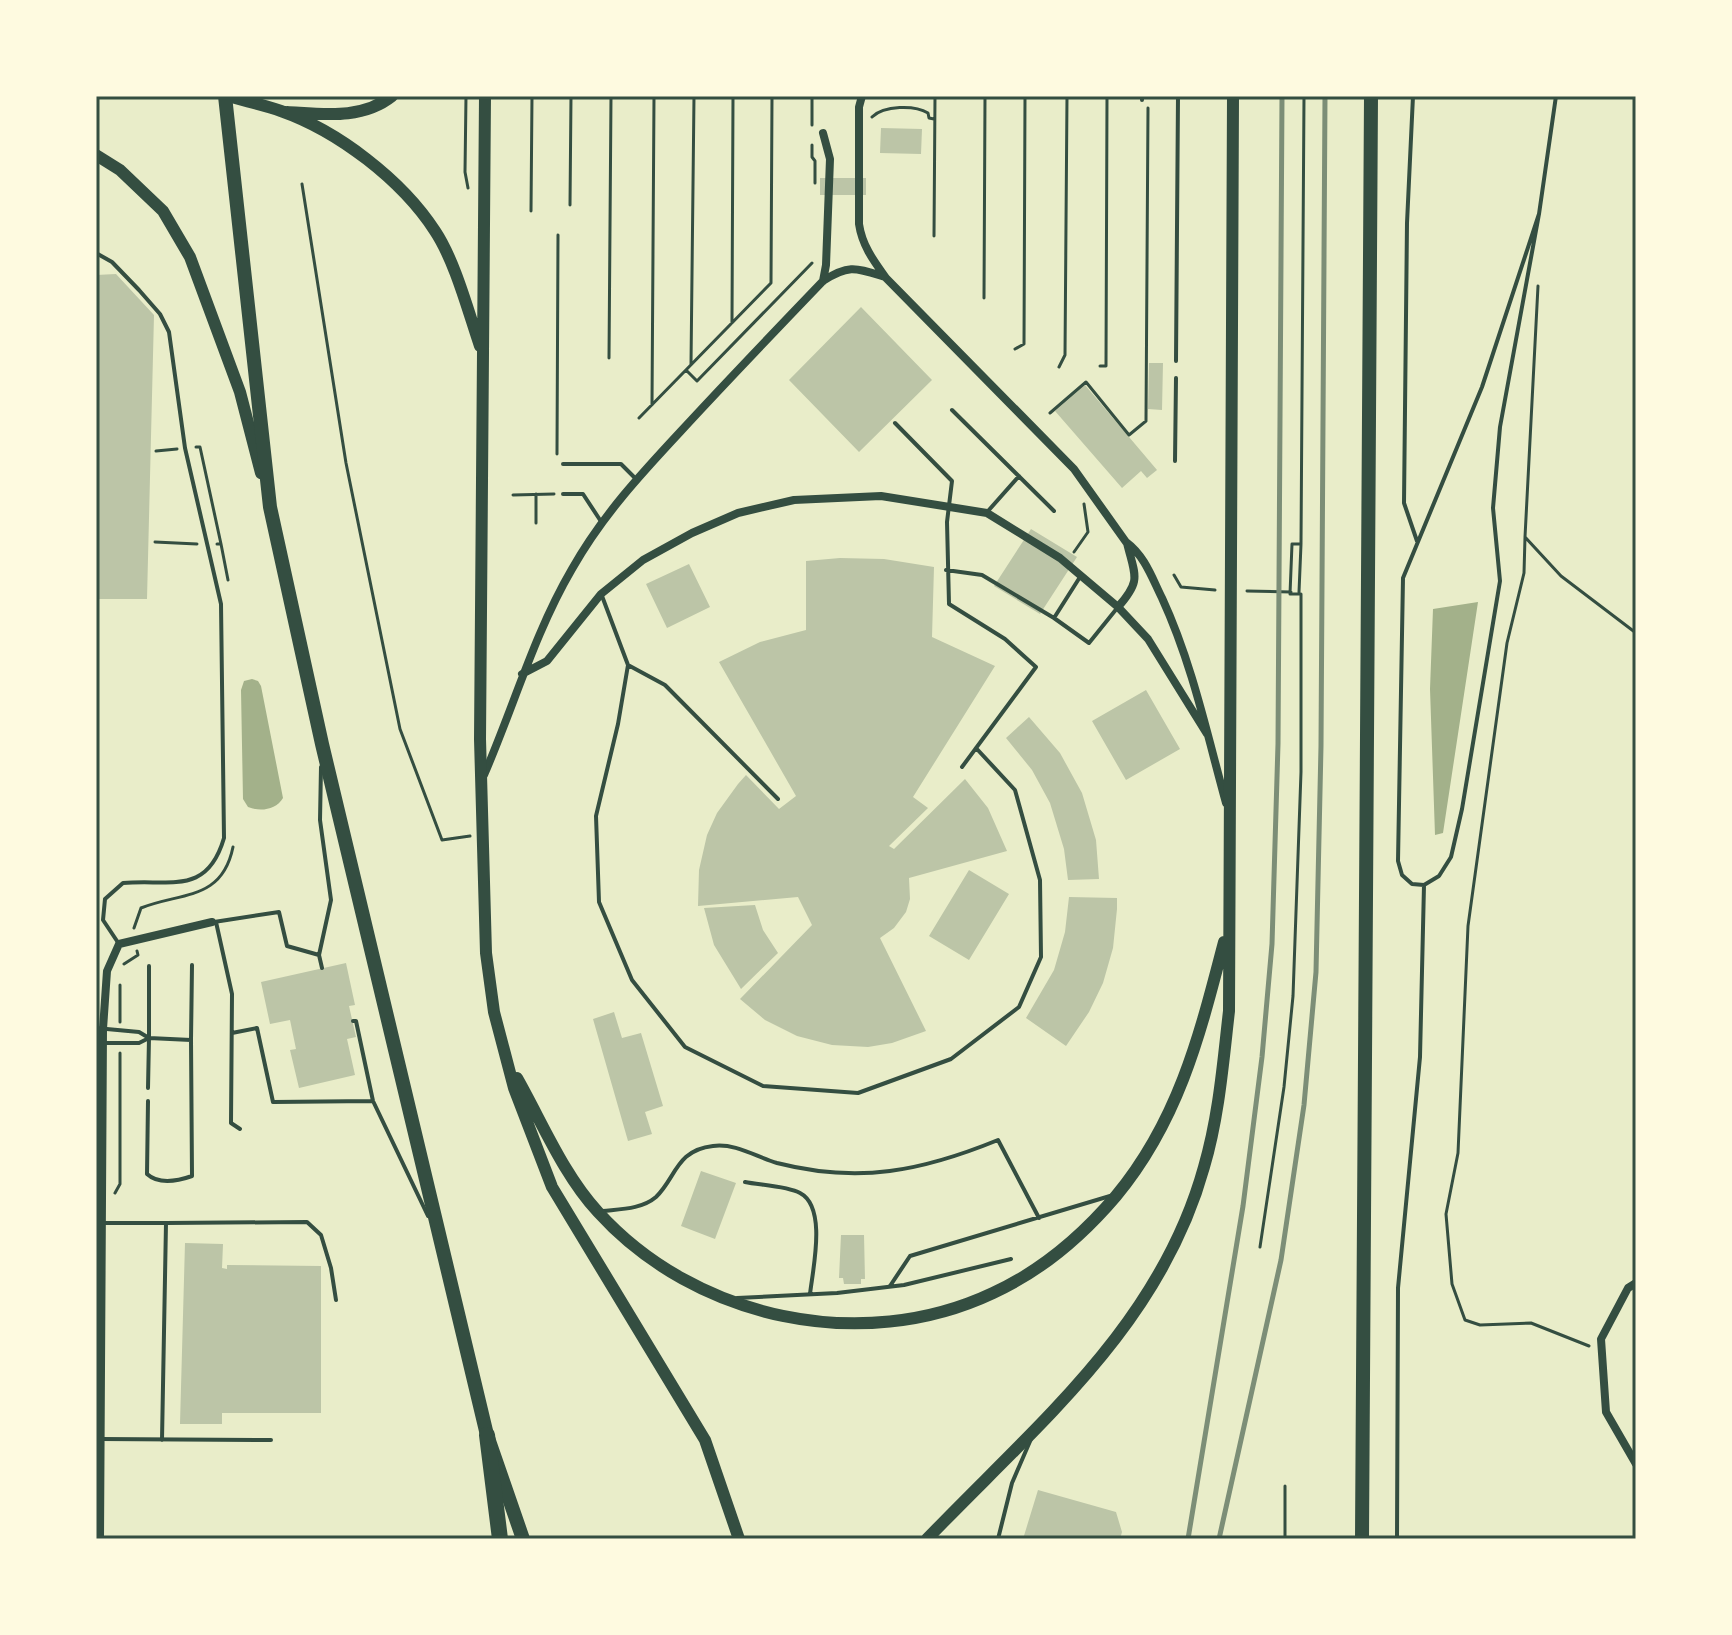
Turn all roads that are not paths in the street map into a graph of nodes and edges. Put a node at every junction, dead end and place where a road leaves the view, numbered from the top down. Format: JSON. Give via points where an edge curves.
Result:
{"nodes":[{"id":1,"x":226,"y":96,"type":"edge"},
{"id":2,"x":392,"y":96,"type":"edge"},
{"id":3,"x":485,"y":96,"type":"edge"},
{"id":4,"x":862,"y":96,"type":"edge"},
{"id":5,"x":1178,"y":96,"type":"edge"},
{"id":6,"x":1233,"y":96,"type":"edge"},
{"id":7,"x":1371,"y":96,"type":"edge"},
{"id":8,"x":1413,"y":96,"type":"edge"},
{"id":9,"x":1556,"y":96,"type":"edge"},
{"id":10,"x":284,"y":112,"type":"junction"},
{"id":11,"x":823,"y":133,"type":"dead end"},
{"id":12,"x":96,"y":155,"type":"edge"},
{"id":13,"x":1539,"y":214,"type":"junction"},
{"id":14,"x":96,"y":253,"type":"edge"},
{"id":15,"x":886,"y":278,"type":"junction"},
{"id":16,"x":823,"y":281,"type":"junction"},
{"id":17,"x":483,"y":355,"type":"junction"},
{"id":18,"x":1176,"y":361,"type":"dead end"},
{"id":19,"x":1176,"y":378,"type":"dead end"},
{"id":20,"x":952,"y":410,"type":"dead end"},
{"id":21,"x":895,"y":423,"type":"dead end"},
{"id":22,"x":1175,"y":461,"type":"dead end"},
{"id":23,"x":560,"y":464,"type":"road end"},
{"id":24,"x":1019,"y":476,"type":"junction"},
{"id":25,"x":636,"y":479,"type":"junction"},
{"id":26,"x":563,"y":494,"type":"road end"},
{"id":27,"x":270,"y":507,"type":"junction"},
{"id":28,"x":950,"y":507,"type":"junction"},
{"id":29,"x":1054,"y":511,"type":"dead end"},
{"id":30,"x":987,"y":513,"type":"junction"},
{"id":31,"x":602,"y":523,"type":"junction"},
{"id":32,"x":1126,"y":542,"type":"junction"},
{"id":33,"x":1417,"y":544,"type":"junction"},
{"id":34,"x":946,"y":570,"type":"junction"},
{"id":35,"x":1081,"y":575,"type":"junction"},
{"id":36,"x":601,"y":594,"type":"junction"},
{"id":37,"x":1118,"y":607,"type":"junction"},
{"id":38,"x":1054,"y":618,"type":"junction"},
{"id":39,"x":628,"y":665,"type":"junction"},
{"id":40,"x":522,"y":674,"type":"junction"},
{"id":41,"x":1207,"y":734,"type":"junction"},
{"id":42,"x":322,"y":744,"type":"junction"},
{"id":43,"x":976,"y":748,"type":"junction"},
{"id":44,"x":962,"y":767,"type":"dead end"},
{"id":45,"x":481,"y":781,"type":"junction"},
{"id":46,"x":778,"y":799,"type":"dead end"},
{"id":47,"x":1230,"y":815,"type":"junction"},
{"id":48,"x":1424,"y":885,"type":"junction"},
{"id":49,"x":214,"y":922,"type":"junction"},
{"id":50,"x":1229,"y":924,"type":"junction"},
{"id":51,"x":119,"y":944,"type":"junction"},
{"id":52,"x":319,"y":955,"type":"junction"},
{"id":53,"x":192,"y":965,"type":"dead end"},
{"id":54,"x":149,"y":966,"type":"dead end"},
{"id":55,"x":96,"y":968,"type":"edge"},
{"id":56,"x":322,"y":968,"type":"dead end"},
{"id":57,"x":107,"y":971,"type":"junction"},
{"id":58,"x":353,"y":1021,"type":"dead end"},
{"id":59,"x":99,"y":1029,"type":"edge"},
{"id":60,"x":232,"y":1033,"type":"junction"},
{"id":61,"x":149,"y":1038,"type":"junction"},
{"id":62,"x":191,"y":1040,"type":"junction"},
{"id":63,"x":103,"y":1043,"type":"junction"},
{"id":64,"x":505,"y":1057,"type":"junction"},
{"id":65,"x":148,"y":1088,"type":"dead end"},
{"id":66,"x":148,"y":1101,"type":"dead end"},
{"id":67,"x":373,"y":1101,"type":"junction"},
{"id":68,"x":99,"y":1116,"type":"edge"},
{"id":69,"x":240,"y":1129,"type":"dead end"},
{"id":70,"x":99,"y":1148,"type":"edge"},
{"id":71,"x":745,"y":1182,"type":"dead end"},
{"id":72,"x":1117,"y":1194,"type":"junction"},
{"id":73,"x":598,"y":1212,"type":"junction"},
{"id":74,"x":1039,"y":1218,"type":"junction"},
{"id":75,"x":103,"y":1223,"type":"junction"},
{"id":76,"x":166,"y":1223,"type":"junction"},
{"id":77,"x":440,"y":1239,"type":"junction"},
{"id":78,"x":1011,"y":1259,"type":"dead end"},
{"id":79,"x":1636,"y":1283,"type":"edge"},
{"id":80,"x":890,"y":1286,"type":"junction"},
{"id":81,"x":810,"y":1294,"type":"junction"},
{"id":82,"x":722,"y":1299,"type":"junction"},
{"id":83,"x":336,"y":1300,"type":"dead end"},
{"id":84,"x":1034,"y":1434,"type":"junction"},
{"id":85,"x":487,"y":1435,"type":"junction"},
{"id":86,"x":101,"y":1439,"type":"junction"},
{"id":87,"x":162,"y":1440,"type":"junction"},
{"id":88,"x":271,"y":1440,"type":"dead end"},
{"id":89,"x":1636,"y":1464,"type":"edge"},
{"id":90,"x":100,"y":1539,"type":"edge"},
{"id":91,"x":500,"y":1539,"type":"edge"},
{"id":92,"x":523,"y":1539,"type":"edge"},
{"id":93,"x":739,"y":1539,"type":"edge"},
{"id":94,"x":927,"y":1539,"type":"edge"},
{"id":95,"x":998,"y":1539,"type":"edge"},
{"id":96,"x":1362,"y":1539,"type":"edge"},
{"id":97,"x":1397,"y":1539,"type":"edge"}],
"edges":[{"from":1,"to":10,"type":"main road"},
{"from":1,"to":27,"type":"main road"},
{"from":2,"to":10,"type":"main road","via":[[364,111]]},
{"from":3,"to":17,"type":"main road"},
{"from":4,"to":15,"type":"street","via":[[859,224],[861,238]]},
{"from":5,"to":18,"type":"lane"},
{"from":6,"to":47,"type":"main road"},
{"from":7,"to":96,"type":"main road"},
{"from":8,"to":33,"type":"lane","via":[[1404,503]]},
{"from":9,"to":13,"type":"lane"},
{"from":10,"to":17,"type":"main road","via":[[363,156],[399,186],[436,232]]},
{"from":11,"to":16,"type":"street","via":[[830,159]]},
{"from":12,"to":27,"type":"main road","via":[[163,211],[190,257],[240,392]]},
{"from":13,"to":33,"type":"lane","via":[[1482,387]]},
{"from":13,"to":48,"type":"lane","via":[[1500,427],[1493,508],[1500,581],[1462,809],[1451,857],[1439,876]]},
{"from":14,"to":51,"type":"lane","via":[[139,290],[169,332],[185,448],[221,604],[224,838],[218,860],[201,876],[183,883],[123,883],[105,899],[103,920]]},
{"from":15,"to":16,"type":"street","via":[[848,268]]},
{"from":15,"to":32,"type":"street","via":[[1074,469]]},
{"from":16,"to":25,"type":"street"},
{"from":17,"to":45,"type":"main road"},
{"from":19,"to":22,"type":"lane"},
{"from":20,"to":24,"type":"lane"},
{"from":21,"to":28,"type":"lane","via":[[952,481]]},
{"from":23,"to":25,"type":"lane","via":[[621,464]]},
{"from":24,"to":29,"type":"lane"},
{"from":24,"to":30,"type":"lane"},
{"from":25,"to":31,"type":"street"},
{"from":26,"to":31,"type":"lane","via":[[583,494]]},
{"from":27,"to":42,"type":"main road"},
{"from":28,"to":30,"type":"street"},
{"from":28,"to":34,"type":"lane"},
{"from":28,"to":36,"type":"street","via":[[881,496],[794,500],[738,513],[643,560]]},
{"from":30,"to":35,"type":"street"},
{"from":31,"to":40,"type":"street","via":[[572,567]]},
{"from":32,"to":37,"type":"street","via":[[1135,577],[1133,591]]},
{"from":32,"to":41,"type":"street","via":[[1138,550],[1174,622]]},
{"from":33,"to":48,"type":"lane","via":[[1403,578],[1398,861],[1402,875],[1412,884]]},
{"from":34,"to":38,"type":"lane","via":[[982,575]]},
{"from":34,"to":43,"type":"lane","via":[[949,604],[1005,639],[1036,667]]},
{"from":35,"to":37,"type":"street"},
{"from":35,"to":38,"type":"lane"},
{"from":36,"to":39,"type":"lane"},
{"from":36,"to":40,"type":"street","via":[[547,661]]},
{"from":37,"to":38,"type":"lane","via":[[1089,643]]},
{"from":37,"to":41,"type":"street","via":[[1148,639]]},
{"from":39,"to":43,"type":"lane","via":[[596,816],[599,902],[632,980],[685,1047],[763,1086],[858,1093],[951,1059],[1019,1007],[1041,957],[1040,880],[1015,790]]},
{"from":39,"to":46,"type":"lane","via":[[665,685]]},
{"from":40,"to":45,"type":"street"},
{"from":41,"to":47,"type":"street"},
{"from":42,"to":52,"type":"lane","via":[[320,820],[331,900]]},
{"from":42,"to":77,"type":"main road"},
{"from":43,"to":44,"type":"lane"},
{"from":45,"to":64,"type":"main road","via":[[486,953]]},
{"from":47,"to":50,"type":"main road"},
{"from":48,"to":97,"type":"lane","via":[[1420,1057],[1398,1288]]},
{"from":49,"to":51,"type":"street"},
{"from":49,"to":52,"type":"lane","via":[[279,912],[287,946]]},
{"from":49,"to":60,"type":"lane","via":[[232,994]]},
{"from":50,"to":72,"type":"main road","via":[[1182,1087]]},
{"from":50,"to":84,"type":"main road","via":[[1229,1011],[1220,1093],[1204,1168],[1155,1284]]},
{"from":51,"to":57,"type":"street"},
{"from":52,"to":56,"type":"lane"},
{"from":53,"to":62,"type":"lane"},
{"from":54,"to":61,"type":"lane"},
{"from":55,"to":57,"type":"lane"},
{"from":57,"to":59,"type":"street"},
{"from":58,"to":67,"type":"lane"},
{"from":59,"to":61,"type":"lane","via":[[139,1032]]},
{"from":59,"to":63,"type":"street"},
{"from":60,"to":67,"type":"lane","via":[[257,1028],[273,1102]]},
{"from":60,"to":69,"type":"lane","via":[[231,1123]]},
{"from":61,"to":62,"type":"lane"},
{"from":61,"to":63,"type":"lane"},
{"from":61,"to":65,"type":"lane"},
{"from":62,"to":66,"type":"lane","via":[[192,1176],[154,1180],[147,1174]]},
{"from":63,"to":68,"type":"street"},
{"from":64,"to":73,"type":"main road","via":[[564,1166]]},
{"from":64,"to":93,"type":"main road","via":[[552,1187],[705,1440]]},
{"from":67,"to":77,"type":"lane"},
{"from":68,"to":70,"type":"street"},
{"from":70,"to":75,"type":"street"},
{"from":71,"to":81,"type":"lane","via":[[801,1193],[811,1204],[817,1218]]},
{"from":72,"to":74,"type":"lane"},
{"from":72,"to":82,"type":"main road","via":[[1082,1233],[1041,1265],[993,1294],[933,1314],[885,1323],[817,1322]]},
{"from":73,"to":74,"type":"lane","via":[[642,1206],[688,1155],[712,1146],[738,1148],[791,1165],[870,1174],[954,1158],[998,1140]]},
{"from":73,"to":82,"type":"main road","via":[[654,1261]]},
{"from":74,"to":80,"type":"lane","via":[[910,1256]]},
{"from":75,"to":76,"type":"lane"},
{"from":75,"to":86,"type":"street"},
{"from":76,"to":83,"type":"lane","via":[[307,1222],[321,1235]]},
{"from":76,"to":87,"type":"lane"},
{"from":77,"to":85,"type":"main road"},
{"from":78,"to":80,"type":"lane"},
{"from":79,"to":89,"type":"street","via":[[1628,1288],[1601,1339],[1606,1412]]},
{"from":80,"to":81,"type":"lane"},
{"from":81,"to":82,"type":"lane"},
{"from":84,"to":94,"type":"main road"},
{"from":84,"to":95,"type":"lane","via":[[1012,1483]]},
{"from":85,"to":91,"type":"highway"},
{"from":85,"to":92,"type":"main road"},
{"from":86,"to":87,"type":"lane"},
{"from":86,"to":90,"type":"street"},
{"from":87,"to":88,"type":"lane"}]}
